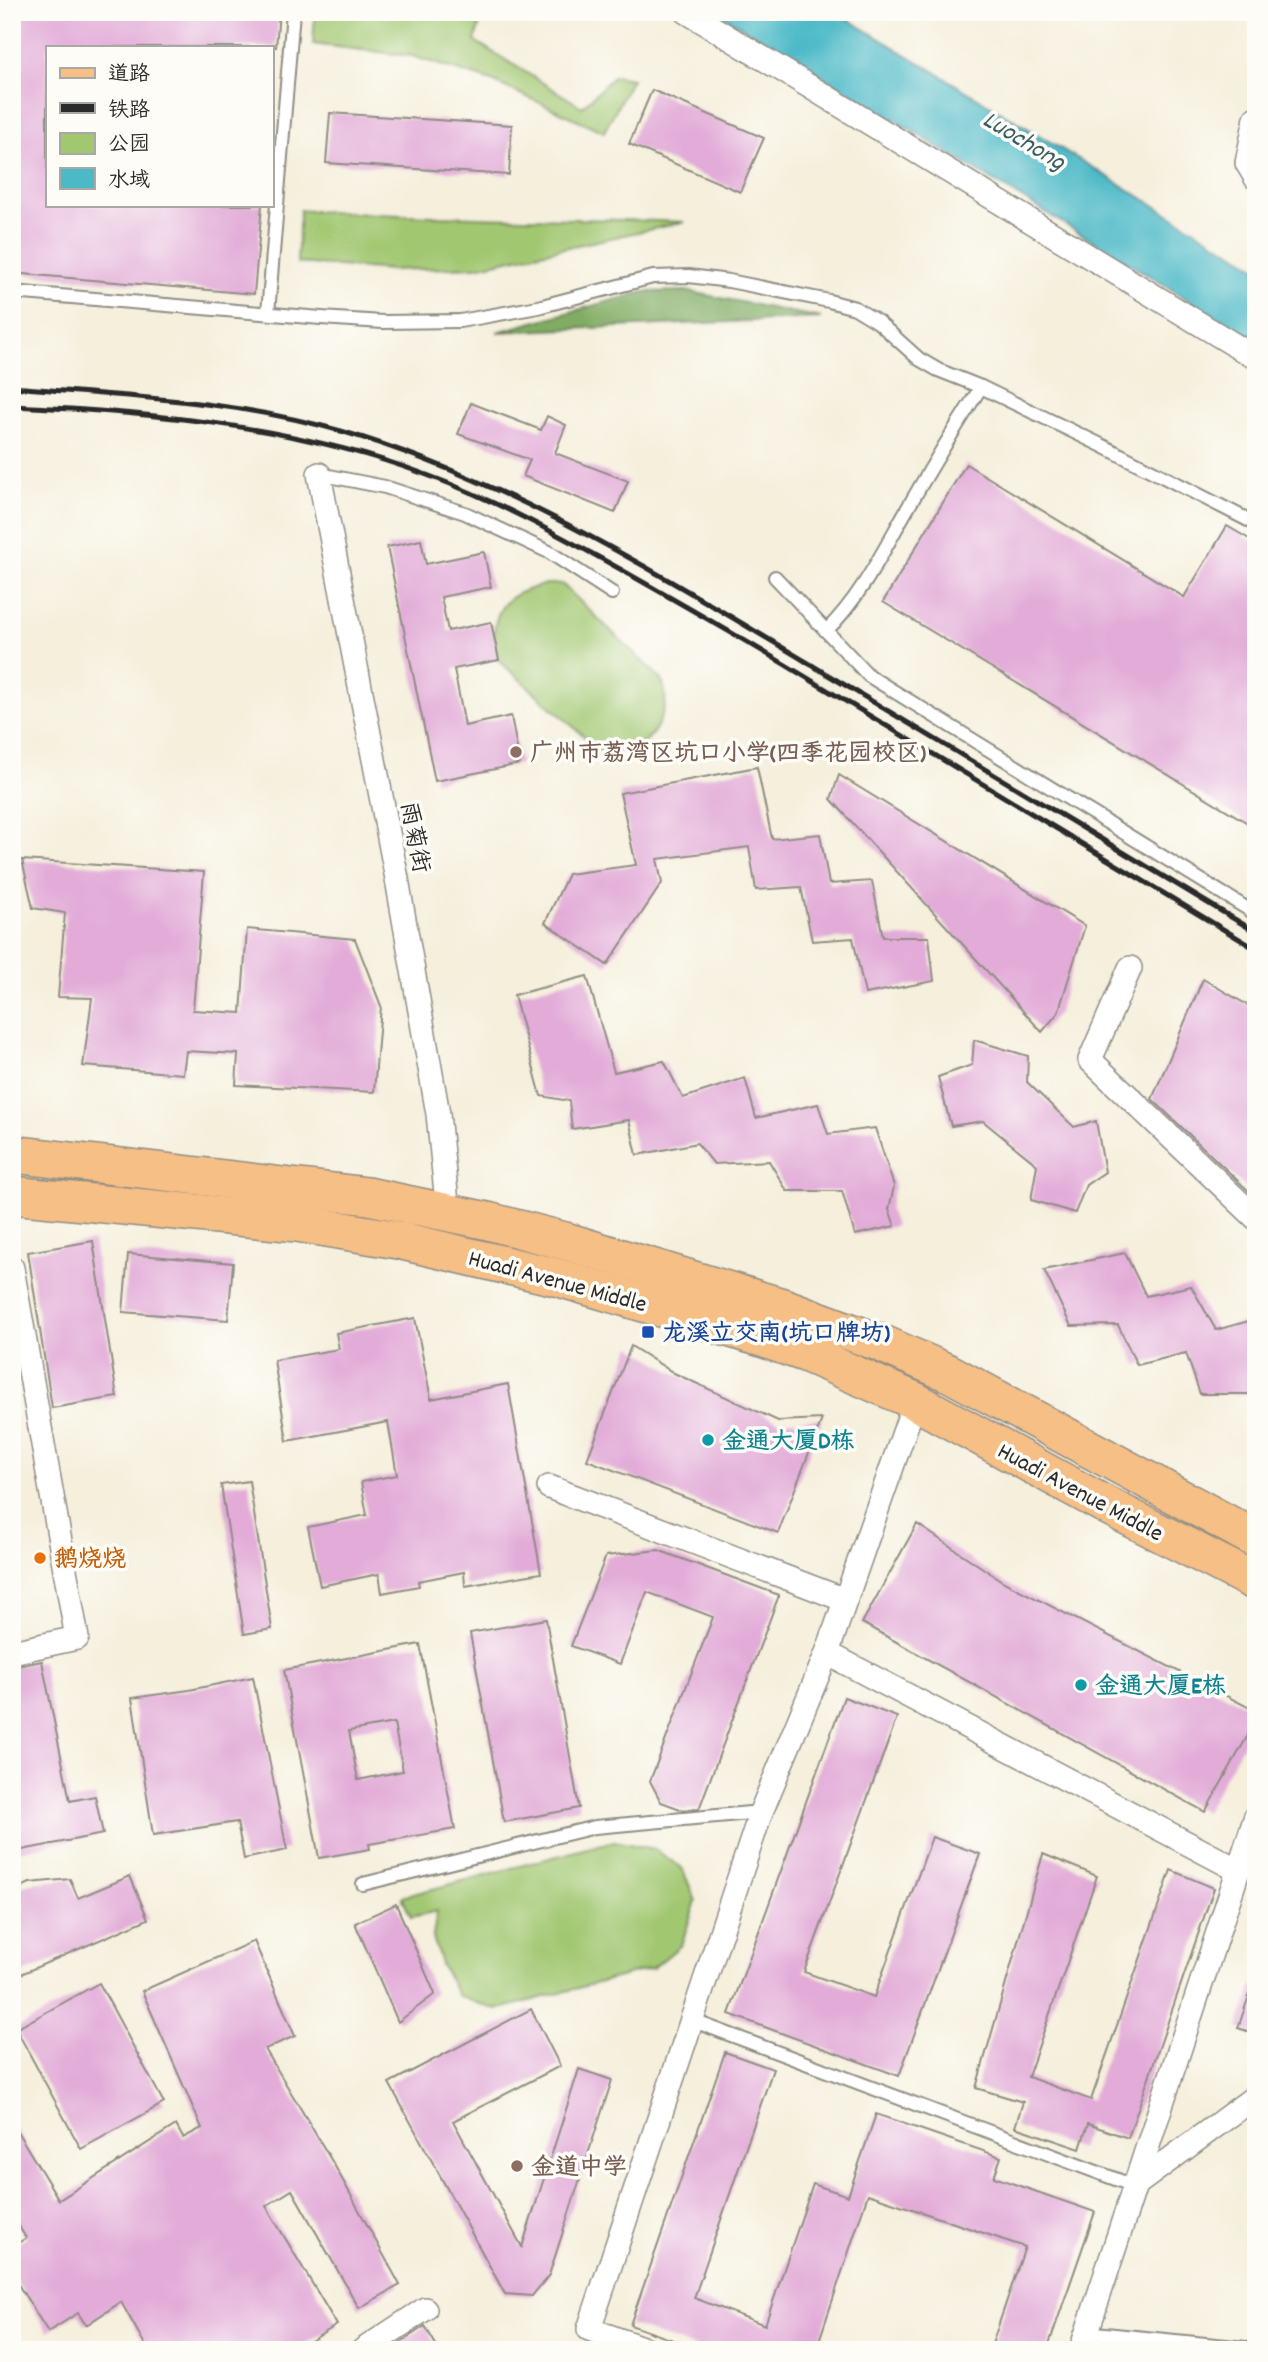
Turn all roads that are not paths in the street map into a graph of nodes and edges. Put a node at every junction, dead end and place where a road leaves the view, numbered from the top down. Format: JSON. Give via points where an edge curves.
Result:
{"nodes":[{"id":1,"x":293,"y":12,"type":"edge"},
{"id":2,"x":687,"y":12,"type":"edge"},
{"id":3,"x":1256,"y":118,"type":"edge"},
{"id":4,"x":1256,"y":178,"type":"edge"},
{"id":5,"x":12,"y":292,"type":"edge"},
{"id":6,"x":268,"y":313,"type":"junction"},
{"id":7,"x":1256,"y":358,"type":"edge"},
{"id":8,"x":981,"y":387,"type":"junction"},
{"id":9,"x":319,"y":474,"type":"joint"},
{"id":10,"x":1256,"y":524,"type":"edge"},
{"id":11,"x":775,"y":577,"type":"dead end"},
{"id":12,"x":612,"y":593,"type":"dead end"},
{"id":13,"x":825,"y":631,"type":"junction"},
{"id":14,"x":1256,"y":914,"type":"edge"},
{"id":15,"x":1130,"y":968,"type":"dead end"},
{"id":16,"x":12,"y":1153,"type":"edge"},
{"id":17,"x":12,"y":1195,"type":"edge"},
{"id":18,"x":448,"y":1213,"type":"junction"},
{"id":19,"x":1256,"y":1217,"type":"edge"},
{"id":20,"x":12,"y":1268,"type":"edge"},
{"id":21,"x":915,"y":1401,"type":"junction"},
{"id":22,"x":549,"y":1487,"type":"dead end"},
{"id":23,"x":1256,"y":1539,"type":"edge"},
{"id":24,"x":1256,"y":1582,"type":"edge"},
{"id":25,"x":845,"y":1600,"type":"junction"},
{"id":26,"x":12,"y":1652,"type":"edge"},
{"id":27,"x":827,"y":1653,"type":"junction"},
{"id":28,"x":761,"y":1812,"type":"junction"},
{"id":29,"x":1256,"y":1816,"type":"edge"},
{"id":30,"x":1238,"y":1870,"type":"junction"},
{"id":31,"x":363,"y":1884,"type":"dead end"},
{"id":32,"x":691,"y":2020,"type":"junction"},
{"id":33,"x":1256,"y":2096,"type":"edge"},
{"id":34,"x":1134,"y":2186,"type":"junction"},
{"id":35,"x":425,"y":2309,"type":"dead end"},
{"id":36,"x":1083,"y":2341,"type":"edge"},
{"id":37,"x":1256,"y":2349,"type":"edge"},
{"id":38,"x":363,"y":2350,"type":"edge"},
{"id":39,"x":648,"y":2350,"type":"edge"}],
"edges":[{"from":1,"to":6,"type":"lane"},
{"from":2,"to":7,"type":"street"},
{"from":3,"to":4,"type":"street","via":[[1247,163]]},
{"from":5,"to":6,"type":"lane"},
{"from":6,"to":8,"type":"lane","via":[[383,322],[460,321],[538,307],[653,277],[689,276],[855,308],[919,359]]},
{"from":8,"to":10,"type":"lane"},
{"from":8,"to":13,"type":"lane","via":[[867,579],[844,614]]},
{"from":9,"to":12,"type":"lane","via":[[385,487],[465,513],[549,552]]},
{"from":9,"to":18,"type":"street","name":"雨菊街","via":[[434,1087]]},
{"from":11,"to":13,"type":"lane"},
{"from":13,"to":14,"type":"lane","via":[[884,686]]},
{"from":15,"to":19,"type":"street","via":[[1090,1060]]},
{"from":16,"to":18,"type":"main road","name":"Huadi Avenue Middle","via":[[369,1196]]},
{"from":17,"to":21,"type":"main road","name":"Huadi Avenue Middle","via":[[297,1223],[478,1258],[762,1338]]},
{"from":18,"to":23,"type":"main road","name":"Huadi Avenue Middle","via":[[565,1241],[786,1308],[883,1344],[951,1374]]},
{"from":20,"to":26,"type":"street","via":[[77,1638]]},
{"from":21,"to":24,"type":"main road","name":"Huadi Avenue Middle"},
{"from":21,"to":25,"type":"street"},
{"from":22,"to":25,"type":"street"},
{"from":25,"to":27,"type":"street"},
{"from":27,"to":28,"type":"street"},
{"from":27,"to":30,"type":"street"},
{"from":28,"to":31,"type":"lane","via":[[595,1827]]},
{"from":28,"to":32,"type":"street"},
{"from":29,"to":30,"type":"street"},
{"from":30,"to":34,"type":"street"},
{"from":32,"to":34,"type":"lane"},
{"from":32,"to":39,"type":"street","via":[[589,2329]]},
{"from":33,"to":34,"type":"street"},
{"from":34,"to":36,"type":"street"},
{"from":35,"to":38,"type":"street"},
{"from":36,"to":37,"type":"lane"}]}
